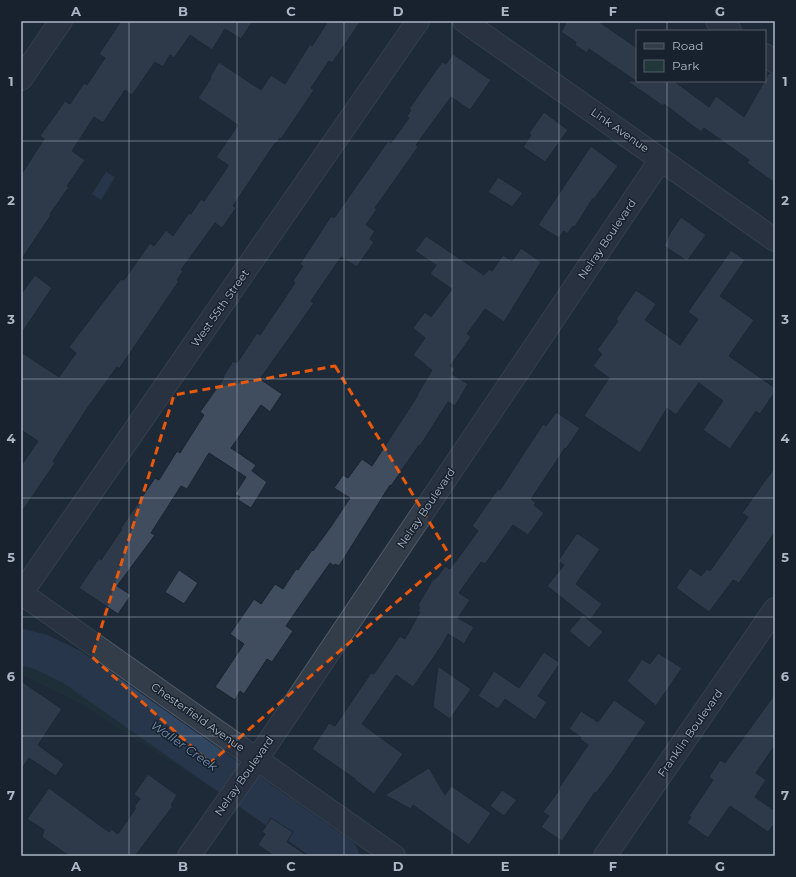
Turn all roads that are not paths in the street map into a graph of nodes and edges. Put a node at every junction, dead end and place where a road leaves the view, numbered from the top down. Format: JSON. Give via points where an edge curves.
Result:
{"nodes":[{"id":1,"x":61,"y":21,"type":"edge"},
{"id":2,"x":418,"y":21,"type":"edge"},
{"id":3,"x":464,"y":21,"type":"edge"},
{"id":4,"x":717,"y":21,"type":"edge"},
{"id":5,"x":729,"y":30,"type":"edge"},
{"id":6,"x":766,"y":56,"type":"edge"},
{"id":7,"x":775,"y":62,"type":"edge"},
{"id":8,"x":21,"y":79,"type":"edge"},
{"id":9,"x":661,"y":159,"type":"junction"},
{"id":10,"x":775,"y":239,"type":"edge"},
{"id":11,"x":21,"y":594,"type":"edge"},
{"id":12,"x":775,"y":609,"type":"edge"},
{"id":13,"x":257,"y":759,"type":"junction"},
{"id":14,"x":189,"y":856,"type":"edge"},
{"id":15,"x":394,"y":856,"type":"edge"},
{"id":16,"x":605,"y":856,"type":"edge"}],
"edges":[{"from":1,"to":8,"type":"street"},
{"from":2,"to":11,"type":"street","name":"West 55th Street"},
{"from":3,"to":9,"type":"street","name":"Link Avenue"},
{"from":4,"to":5,"type":"street"},
{"from":6,"to":7,"type":"street"},
{"from":9,"to":10,"type":"street","name":"Link Avenue"},
{"from":9,"to":13,"type":"street","name":"Nelray Boulevard"},
{"from":11,"to":13,"type":"street","name":"Chesterfield Avenue"},
{"from":12,"to":16,"type":"street","name":"Franklin Boulevard"},
{"from":13,"to":14,"type":"street","name":"Nelray Boulevard"},
{"from":13,"to":15,"type":"street","name":"Chesterfield Avenue"}]}
